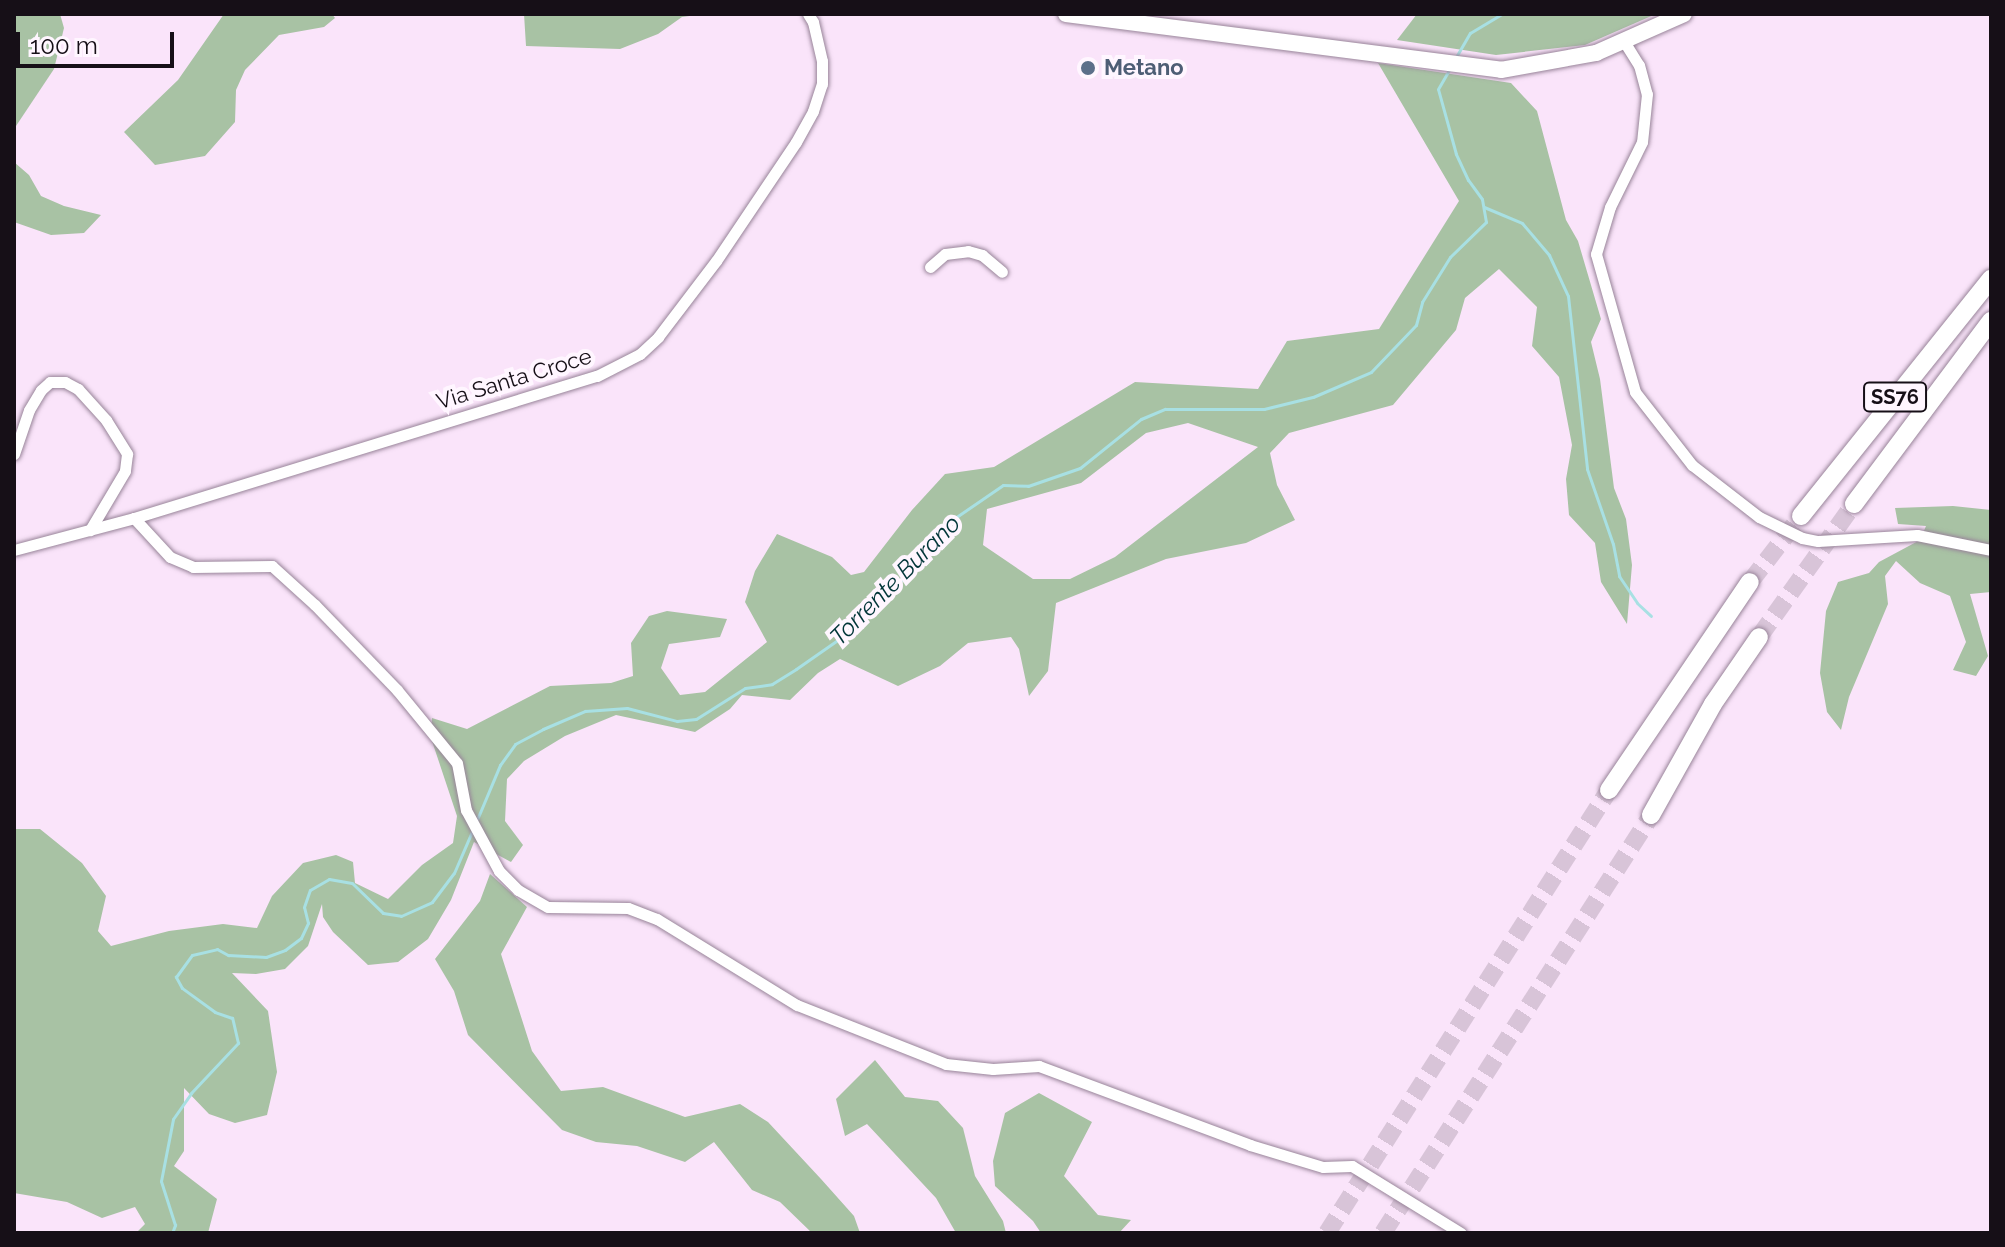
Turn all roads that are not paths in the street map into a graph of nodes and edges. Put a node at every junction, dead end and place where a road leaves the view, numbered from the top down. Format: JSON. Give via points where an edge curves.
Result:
{"nodes":[{"id":1,"x":808,"y":14,"type":"edge"},
{"id":2,"x":1066,"y":14,"type":"edge"},
{"id":3,"x":1684,"y":14,"type":"edge"},
{"id":4,"x":1625,"y":43,"type":"junction"},
{"id":5,"x":930,"y":267,"type":"dead end"},
{"id":6,"x":1002,"y":272,"type":"dead end"},
{"id":7,"x":1991,"y":279,"type":"edge"},
{"id":8,"x":1991,"y":321,"type":"edge"},
{"id":9,"x":14,"y":454,"type":"edge"},
{"id":10,"x":1854,"y":504,"type":"tunnel mouth"},
{"id":11,"x":1801,"y":516,"type":"tunnel mouth"},
{"id":12,"x":134,"y":518,"type":"junction"},
{"id":13,"x":90,"y":530,"type":"junction"},
{"id":14,"x":14,"y":550,"type":"edge"},
{"id":15,"x":1991,"y":550,"type":"edge"},
{"id":16,"x":1750,"y":582,"type":"tunnel mouth"},
{"id":17,"x":1759,"y":637,"type":"tunnel mouth"},
{"id":18,"x":1609,"y":790,"type":"tunnel mouth"},
{"id":19,"x":1651,"y":815,"type":"tunnel mouth"},
{"id":20,"x":1461,"y":1233,"type":"edge"}],
"edges":[{"from":1,"to":12,"type":"street","name":"Via Santa Croce","via":[[822,61],[822,84],[813,111],[716,261],[640,354],[597,376]]},
{"from":2,"to":4,"type":"main road","via":[[1501,70]]},
{"from":3,"to":4,"type":"main road"},
{"from":4,"to":15,"type":"street","via":[[1639,65],[1647,94],[1642,142],[1610,207],[1596,254],[1635,392],[1692,465],[1759,517],[1802,538],[1917,535]]},
{"from":5,"to":6,"type":"street","via":[[945,254],[968,251]]},
{"from":7,"to":11,"type":"highway","number":"SS76"},
{"from":8,"to":10,"type":"highway","number":"SS76"},
{"from":9,"to":13,"type":"street","via":[[41,390],[50,382],[78,389],[127,454],[125,471]]},
{"from":12,"to":13,"type":"street","name":"Via Santa Croce"},
{"from":12,"to":20,"type":"street","via":[[170,557],[193,567],[272,566],[397,690],[457,763],[466,810],[499,871],[518,890],[548,907],[628,908],[657,919],[797,1005],[925,1057],[960,1067],[1039,1066],[1250,1145],[1323,1167],[1352,1166]]},
{"from":13,"to":14,"type":"street","name":"Via Santa Croce"},
{"from":16,"to":18,"type":"highway"},
{"from":17,"to":19,"type":"highway","via":[[1713,704]]}]}
